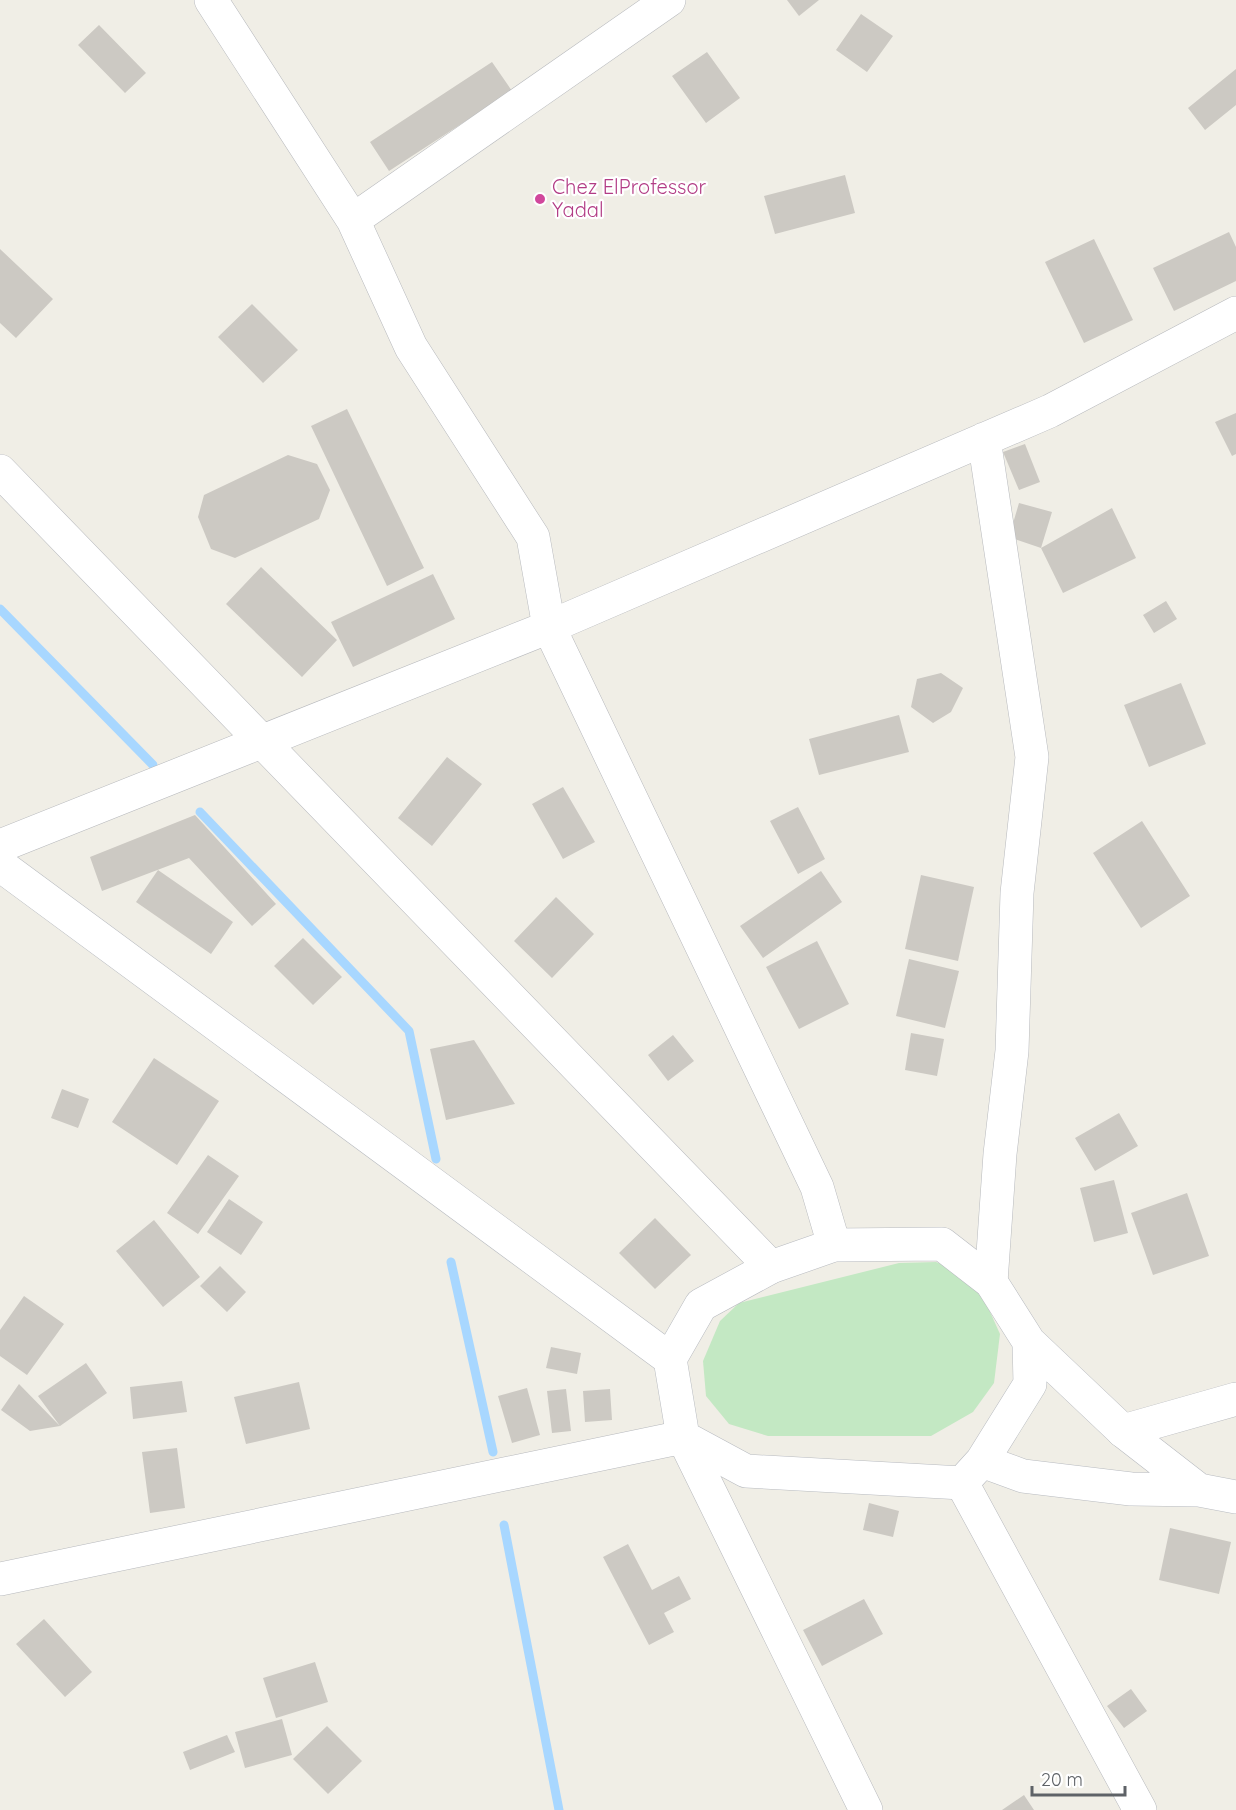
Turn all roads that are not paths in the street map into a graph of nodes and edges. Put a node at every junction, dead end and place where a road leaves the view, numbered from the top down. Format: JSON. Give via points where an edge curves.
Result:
{"nodes":[{"id":1,"x":211,"y":0,"type":"edge"},
{"id":2,"x":669,"y":0,"type":"edge"},
{"id":3,"x":353,"y":220,"type":"junction"},
{"id":4,"x":1236,"y":313,"type":"edge"},
{"id":5,"x":984,"y":439,"type":"junction"},
{"id":6,"x":0,"y":471,"type":"edge"},
{"id":7,"x":549,"y":627,"type":"junction"},
{"id":8,"x":261,"y":741,"type":"junction"},
{"id":9,"x":0,"y":846,"type":"edge"},
{"id":10,"x":0,"y":864,"type":"edge"},
{"id":11,"x":834,"y":1245,"type":"junction"},
{"id":12,"x":771,"y":1268,"type":"junction"},
{"id":13,"x":991,"y":1282,"type":"junction"},
{"id":14,"x":1029,"y":1342,"type":"junction"},
{"id":15,"x":670,"y":1359,"type":"junction"},
{"id":16,"x":1236,"y":1399,"type":"edge"},
{"id":17,"x":1123,"y":1431,"type":"junction"},
{"id":18,"x":683,"y":1437,"type":"junction"},
{"id":19,"x":972,"y":1472,"type":"junction"},
{"id":20,"x":1199,"y":1490,"type":"junction"},
{"id":21,"x":1236,"y":1497,"type":"edge"},
{"id":22,"x":0,"y":1579,"type":"edge"},
{"id":23,"x":866,"y":1810,"type":"edge"},
{"id":24,"x":1140,"y":1810,"type":"edge"}],
"edges":[{"from":1,"to":3,"type":"street"},
{"from":2,"to":3,"type":"street"},
{"from":3,"to":7,"type":"street","via":[[411,347],[533,537]]},
{"from":4,"to":5,"type":"street","via":[[1050,411]]},
{"from":5,"to":7,"type":"street"},
{"from":5,"to":13,"type":"street","via":[[1032,757],[1017,893],[1012,1051]]},
{"from":6,"to":8,"type":"street"},
{"from":7,"to":8,"type":"street"},
{"from":7,"to":11,"type":"street","via":[[817,1187]]},
{"from":8,"to":9,"type":"street"},
{"from":8,"to":12,"type":"street"},
{"from":10,"to":15,"type":"street"},
{"from":11,"to":12,"type":"street"},
{"from":11,"to":13,"type":"street","via":[[942,1244]]},
{"from":12,"to":15,"type":"street","via":[[701,1305]]},
{"from":13,"to":14,"type":"street"},
{"from":14,"to":17,"type":"street"},
{"from":14,"to":19,"type":"street","via":[[1030,1384]]},
{"from":15,"to":18,"type":"street"},
{"from":16,"to":17,"type":"street"},
{"from":17,"to":20,"type":"street"},
{"from":18,"to":19,"type":"street","via":[[746,1471]]},
{"from":18,"to":22,"type":"street"},
{"from":18,"to":23,"type":"street"},
{"from":19,"to":20,"type":"street","via":[[1131,1489]]},
{"from":19,"to":24,"type":"street"},
{"from":20,"to":21,"type":"street"}]}
